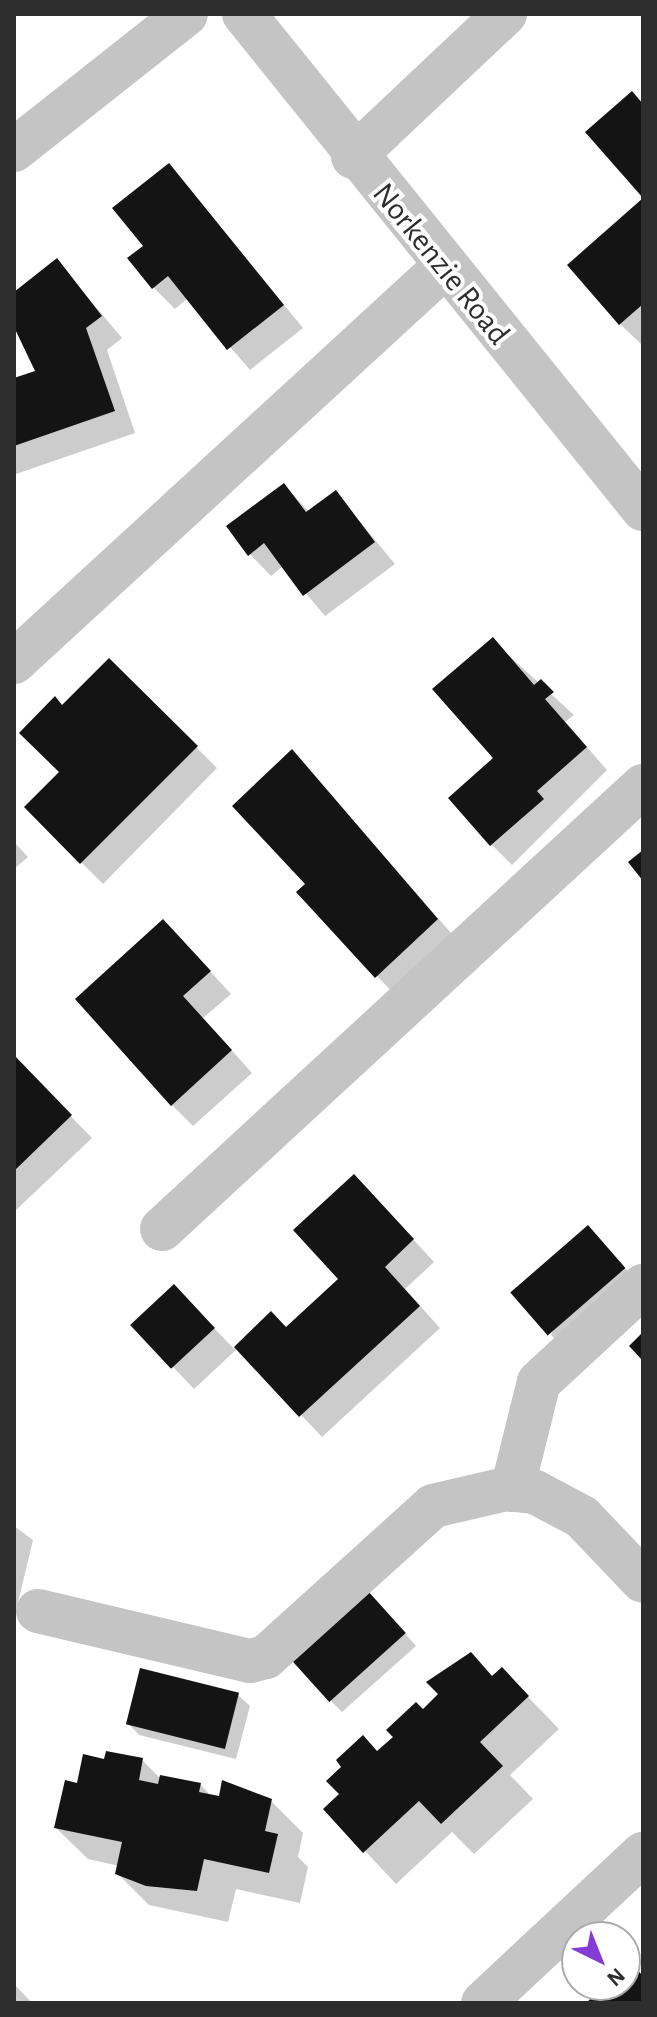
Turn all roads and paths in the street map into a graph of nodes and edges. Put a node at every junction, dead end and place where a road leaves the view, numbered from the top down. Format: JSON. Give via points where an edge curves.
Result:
{"nodes":[{"id":1,"x":186,"y":14,"type":"edge"},
{"id":2,"x":244,"y":14,"type":"edge"},
{"id":3,"x":505,"y":14,"type":"edge"},
{"id":4,"x":14,"y":150,"type":"edge"},
{"id":5,"x":353,"y":157,"type":"junction"},
{"id":6,"x":444,"y":267,"type":"junction"},
{"id":7,"x":643,"y":509,"type":"edge"},
{"id":8,"x":14,"y":662,"type":"edge"},
{"id":9,"x":643,"y":786,"type":"edge"},
{"id":10,"x":162,"y":1229,"type":"dead end"},
{"id":11,"x":643,"y":1286,"type":"edge"},
{"id":12,"x":512,"y":1490,"type":"junction"},
{"id":13,"x":643,"y":1581,"type":"edge"},
{"id":14,"x":38,"y":1611,"type":"dead end"},
{"id":15,"x":643,"y":1854,"type":"edge"},
{"id":16,"x":483,"y":2003,"type":"edge"}],
"edges":[{"from":1,"to":4,"type":"street"},
{"from":2,"to":5,"type":"street","name":"Norkenzie Road"},
{"from":3,"to":5,"type":"street"},
{"from":5,"to":6,"type":"street","name":"Norkenzie Road"},
{"from":6,"to":7,"type":"street","name":"Norkenzie Road"},
{"from":6,"to":8,"type":"street"},
{"from":9,"to":10,"type":"street"},
{"from":11,"to":12,"type":"street","via":[[539,1382]]},
{"from":12,"to":13,"type":"street","via":[[535,1492],[582,1517]]},
{"from":12,"to":14,"type":"street","via":[[433,1506],[266,1657],[250,1661]]},
{"from":15,"to":16,"type":"street"}]}
